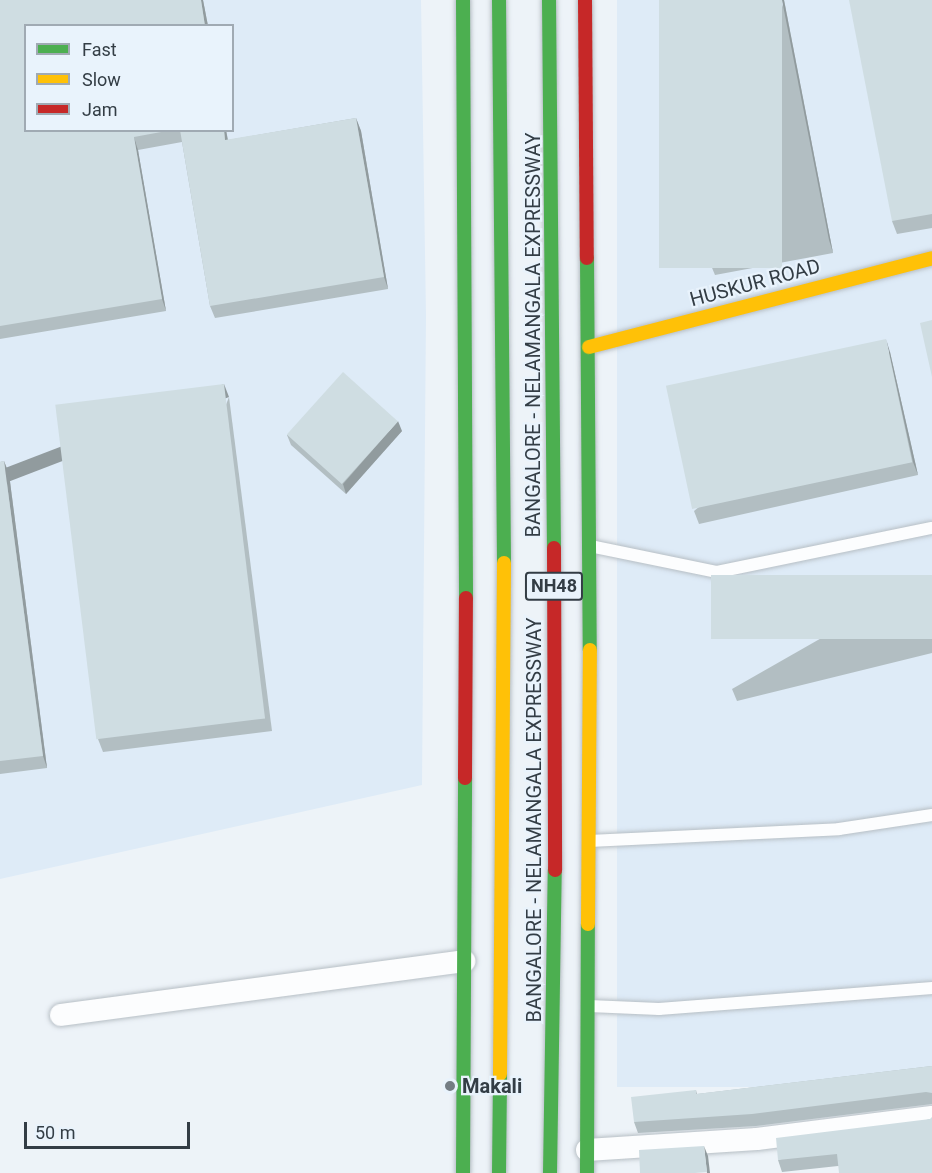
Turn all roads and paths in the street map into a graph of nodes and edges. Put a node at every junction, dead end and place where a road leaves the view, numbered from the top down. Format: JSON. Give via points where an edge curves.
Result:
{"nodes":[{"id":1,"x":463,"y":0,"type":"edge"},
{"id":2,"x":498,"y":0,"type":"edge"},
{"id":3,"x":549,"y":0,"type":"edge"},
{"id":4,"x":585,"y":0,"type":"edge"},
{"id":5,"x":932,"y":258,"type":"edge"},
{"id":6,"x":589,"y":347,"type":"junction"},
{"id":7,"x":932,"y":528,"type":"edge"},
{"id":8,"x":589,"y":546,"type":"junction"},
{"id":9,"x":932,"y":815,"type":"edge"},
{"id":10,"x":588,"y":841,"type":"junction"},
{"id":11,"x":464,"y":961,"type":"junction"},
{"id":12,"x":932,"y":988,"type":"edge"},
{"id":13,"x":587,"y":1006,"type":"junction"},
{"id":14,"x":61,"y":1014,"type":"dead end"},
{"id":15,"x":932,"y":1117,"type":"edge"},
{"id":16,"x":586,"y":1150,"type":"junction"},
{"id":17,"x":463,"y":1173,"type":"edge"},
{"id":18,"x":499,"y":1173,"type":"edge"},
{"id":19,"x":550,"y":1173,"type":"edge"},
{"id":20,"x":587,"y":1173,"type":"edge"}],
"edges":[{"from":1,"to":11,"type":"main road","via":[[467,514]]},
{"from":2,"to":18,"type":"main road","name":"BANGALORE - NELAMANGALA EXPRESSWAY","number":"NH48","via":[[504,545]]},
{"from":3,"to":19,"type":"main road","name":"BANGALORE - NELAMANGALA EXPRESSWAY","number":"NH48","via":[[555,786]]},
{"from":4,"to":6,"type":"main road"},
{"from":5,"to":6,"type":"main road","name":"HUSKUR ROAD"},
{"from":6,"to":8,"type":"main road"},
{"from":7,"to":8,"type":"lane","via":[[717,572]]},
{"from":8,"to":10,"type":"main road"},
{"from":9,"to":10,"type":"lane","via":[[839,829]]},
{"from":10,"to":13,"type":"main road"},
{"from":11,"to":14,"type":"street"},
{"from":11,"to":17,"type":"main road"},
{"from":12,"to":13,"type":"lane","via":[[659,1010]]},
{"from":13,"to":16,"type":"main road"},
{"from":15,"to":16,"type":"street","via":[[757,1139]]},
{"from":16,"to":20,"type":"main road"}]}
